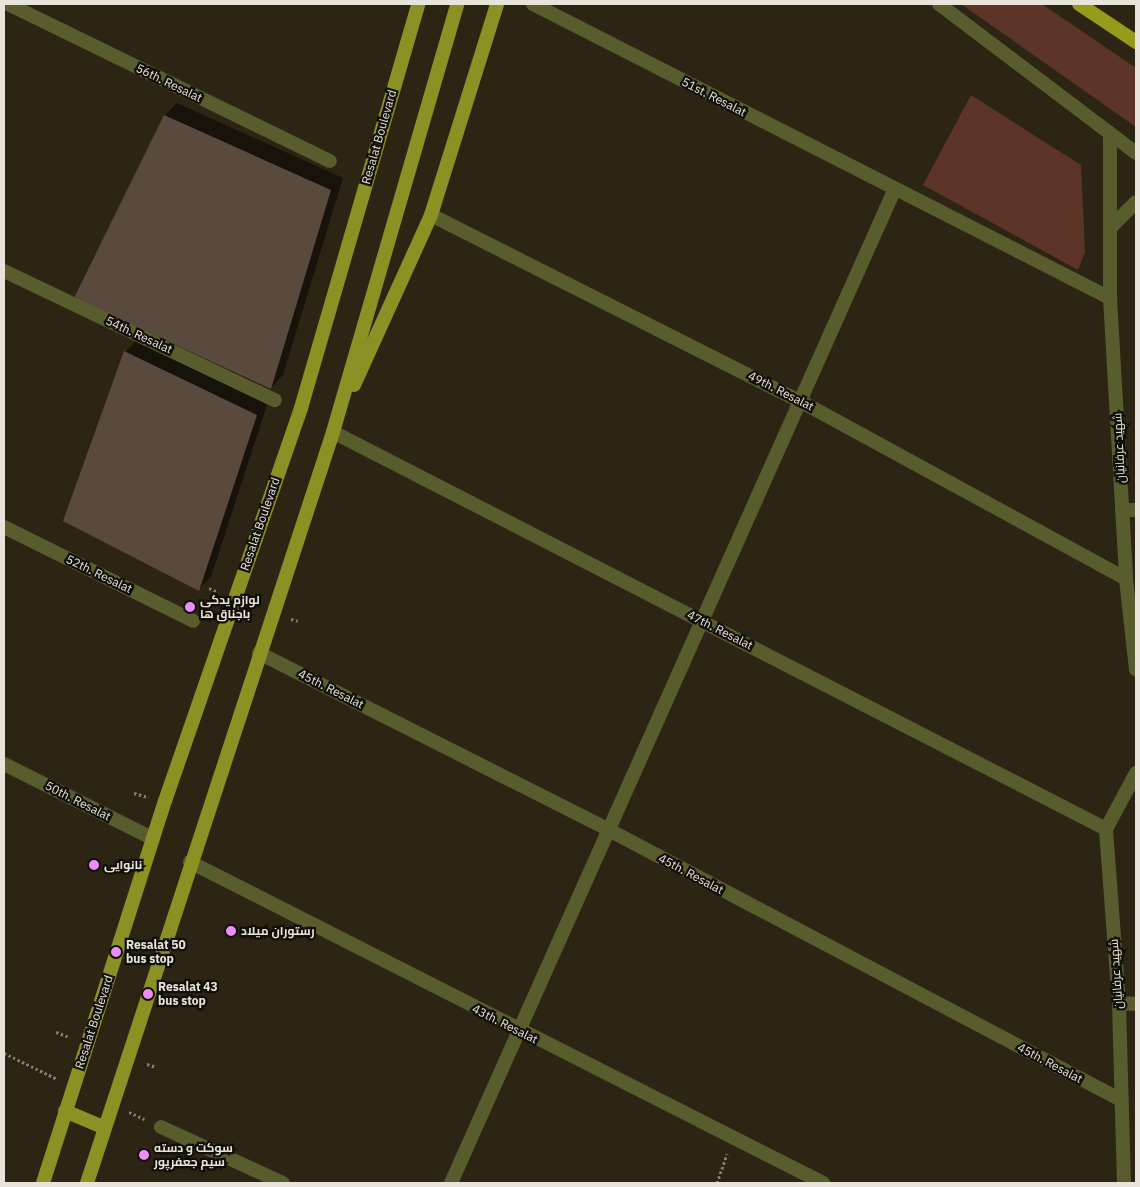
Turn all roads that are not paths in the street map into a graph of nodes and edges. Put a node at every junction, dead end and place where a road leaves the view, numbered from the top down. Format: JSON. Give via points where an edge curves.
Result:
{"nodes":[{"id":1,"x":8,"y":4,"type":"edge"},
{"id":2,"x":418,"y":4,"type":"edge"},
{"id":3,"x":457,"y":4,"type":"edge"},
{"id":4,"x":498,"y":4,"type":"edge"},
{"id":5,"x":533,"y":4,"type":"edge"},
{"id":6,"x":939,"y":4,"type":"edge"},
{"id":7,"x":1080,"y":4,"type":"edge"},
{"id":8,"x":1136,"y":42,"type":"edge"},
{"id":9,"x":1110,"y":135,"type":"junction"},
{"id":10,"x":1136,"y":153,"type":"edge"},
{"id":11,"x":330,"y":162,"type":"dead end"},
{"id":12,"x":894,"y":191,"type":"junction"},
{"id":13,"x":1136,"y":202,"type":"edge"},
{"id":14,"x":431,"y":215,"type":"junction"},
{"id":15,"x":1112,"y":226,"type":"junction"},
{"id":16,"x":4,"y":271,"type":"edge"},
{"id":17,"x":1110,"y":298,"type":"junction"},
{"id":18,"x":275,"y":400,"type":"dead end"},
{"id":19,"x":800,"y":400,"type":"junction"},
{"id":20,"x":333,"y":432,"type":"junction"},
{"id":21,"x":1129,"y":510,"type":"edge"},
{"id":22,"x":4,"y":527,"type":"edge"},
{"id":23,"x":1126,"y":579,"type":"junction"},
{"id":24,"x":193,"y":620,"type":"dead end"},
{"id":25,"x":702,"y":621,"type":"junction"},
{"id":26,"x":259,"y":653,"type":"junction"},
{"id":27,"x":1136,"y":669,"type":"edge"},
{"id":28,"x":4,"y":764,"type":"edge"},
{"id":29,"x":1136,"y":773,"type":"edge"},
{"id":30,"x":609,"y":830,"type":"junction"},
{"id":31,"x":1106,"y":830,"type":"junction"},
{"id":32,"x":152,"y":838,"type":"junction"},
{"id":33,"x":190,"y":862,"type":"junction"},
{"id":34,"x":1118,"y":1003,"type":"junction"},
{"id":35,"x":1136,"y":1004,"type":"edge"},
{"id":36,"x":519,"y":1032,"type":"junction"},
{"id":37,"x":1120,"y":1100,"type":"junction"},
{"id":38,"x":65,"y":1111,"type":"junction"},
{"id":39,"x":161,"y":1127,"type":"road end"},
{"id":40,"x":105,"y":1128,"type":"junction"},
{"id":41,"x":43,"y":1183,"type":"edge"},
{"id":42,"x":87,"y":1183,"type":"edge"},
{"id":43,"x":284,"y":1183,"type":"edge"},
{"id":44,"x":451,"y":1183,"type":"edge"},
{"id":45,"x":823,"y":1183,"type":"edge"},
{"id":46,"x":1124,"y":1183,"type":"edge"}],
"edges":[{"from":1,"to":11,"type":"street","name":"56th. Resalat"},
{"from":2,"to":32,"type":"main road","name":"Resalat Boulevard","via":[[301,408]]},
{"from":3,"to":20,"type":"main road"},
{"from":4,"to":14,"type":"main road"},
{"from":5,"to":12,"type":"street","name":"51st. Resalat"},
{"from":6,"to":9,"type":"street"},
{"from":7,"to":8,"type":"highway"},
{"from":9,"to":10,"type":"street"},
{"from":9,"to":15,"type":"street","name":"شهید عرفانیان"},
{"from":12,"to":17,"type":"street","name":"51st. Resalat"},
{"from":12,"to":19,"type":"street"},
{"from":13,"to":15,"type":"street"},
{"from":14,"to":19,"type":"street","name":"49th. Resalat"},
{"from":14,"to":20,"type":"main road"},
{"from":15,"to":17,"type":"street","name":"شهید عرفانیان"},
{"from":16,"to":18,"type":"street","name":"54th. Resalat"},
{"from":17,"to":21,"type":"street","name":"شهید عرفانیان"},
{"from":19,"to":23,"type":"street","name":"49th. Resalat"},
{"from":19,"to":25,"type":"street"},
{"from":20,"to":25,"type":"street","name":"47th. Resalat"},
{"from":20,"to":26,"type":"main road"},
{"from":21,"to":23,"type":"street","name":"شهید عرفانیان"},
{"from":22,"to":24,"type":"street","name":"52th. Resalat"},
{"from":23,"to":27,"type":"street","name":"شهید عرفانیان"},
{"from":25,"to":30,"type":"street"},
{"from":25,"to":31,"type":"street","name":"47th. Resalat"},
{"from":26,"to":30,"type":"street","name":"45th. Resalat"},
{"from":26,"to":33,"type":"main road"},
{"from":28,"to":32,"type":"street","name":"50th. Resalat"},
{"from":29,"to":31,"type":"street"},
{"from":30,"to":36,"type":"street"},
{"from":30,"to":37,"type":"street","name":"45th. Resalat"},
{"from":31,"to":34,"type":"street","name":"شهید عرفانیان"},
{"from":32,"to":38,"type":"main road","name":"Resalat Boulevard"},
{"from":33,"to":36,"type":"street","name":"43th. Resalat"},
{"from":33,"to":40,"type":"main road"},
{"from":34,"to":35,"type":"street"},
{"from":34,"to":37,"type":"street","name":"شهید عرفانیان"},
{"from":36,"to":44,"type":"street"},
{"from":36,"to":45,"type":"street","name":"43th. Resalat"},
{"from":37,"to":46,"type":"street","name":"شهید عرفانیان"},
{"from":38,"to":40,"type":"main road"},
{"from":38,"to":41,"type":"main road","name":"Resalat Boulevard"},
{"from":39,"to":43,"type":"street"},
{"from":40,"to":42,"type":"main road"}]}
